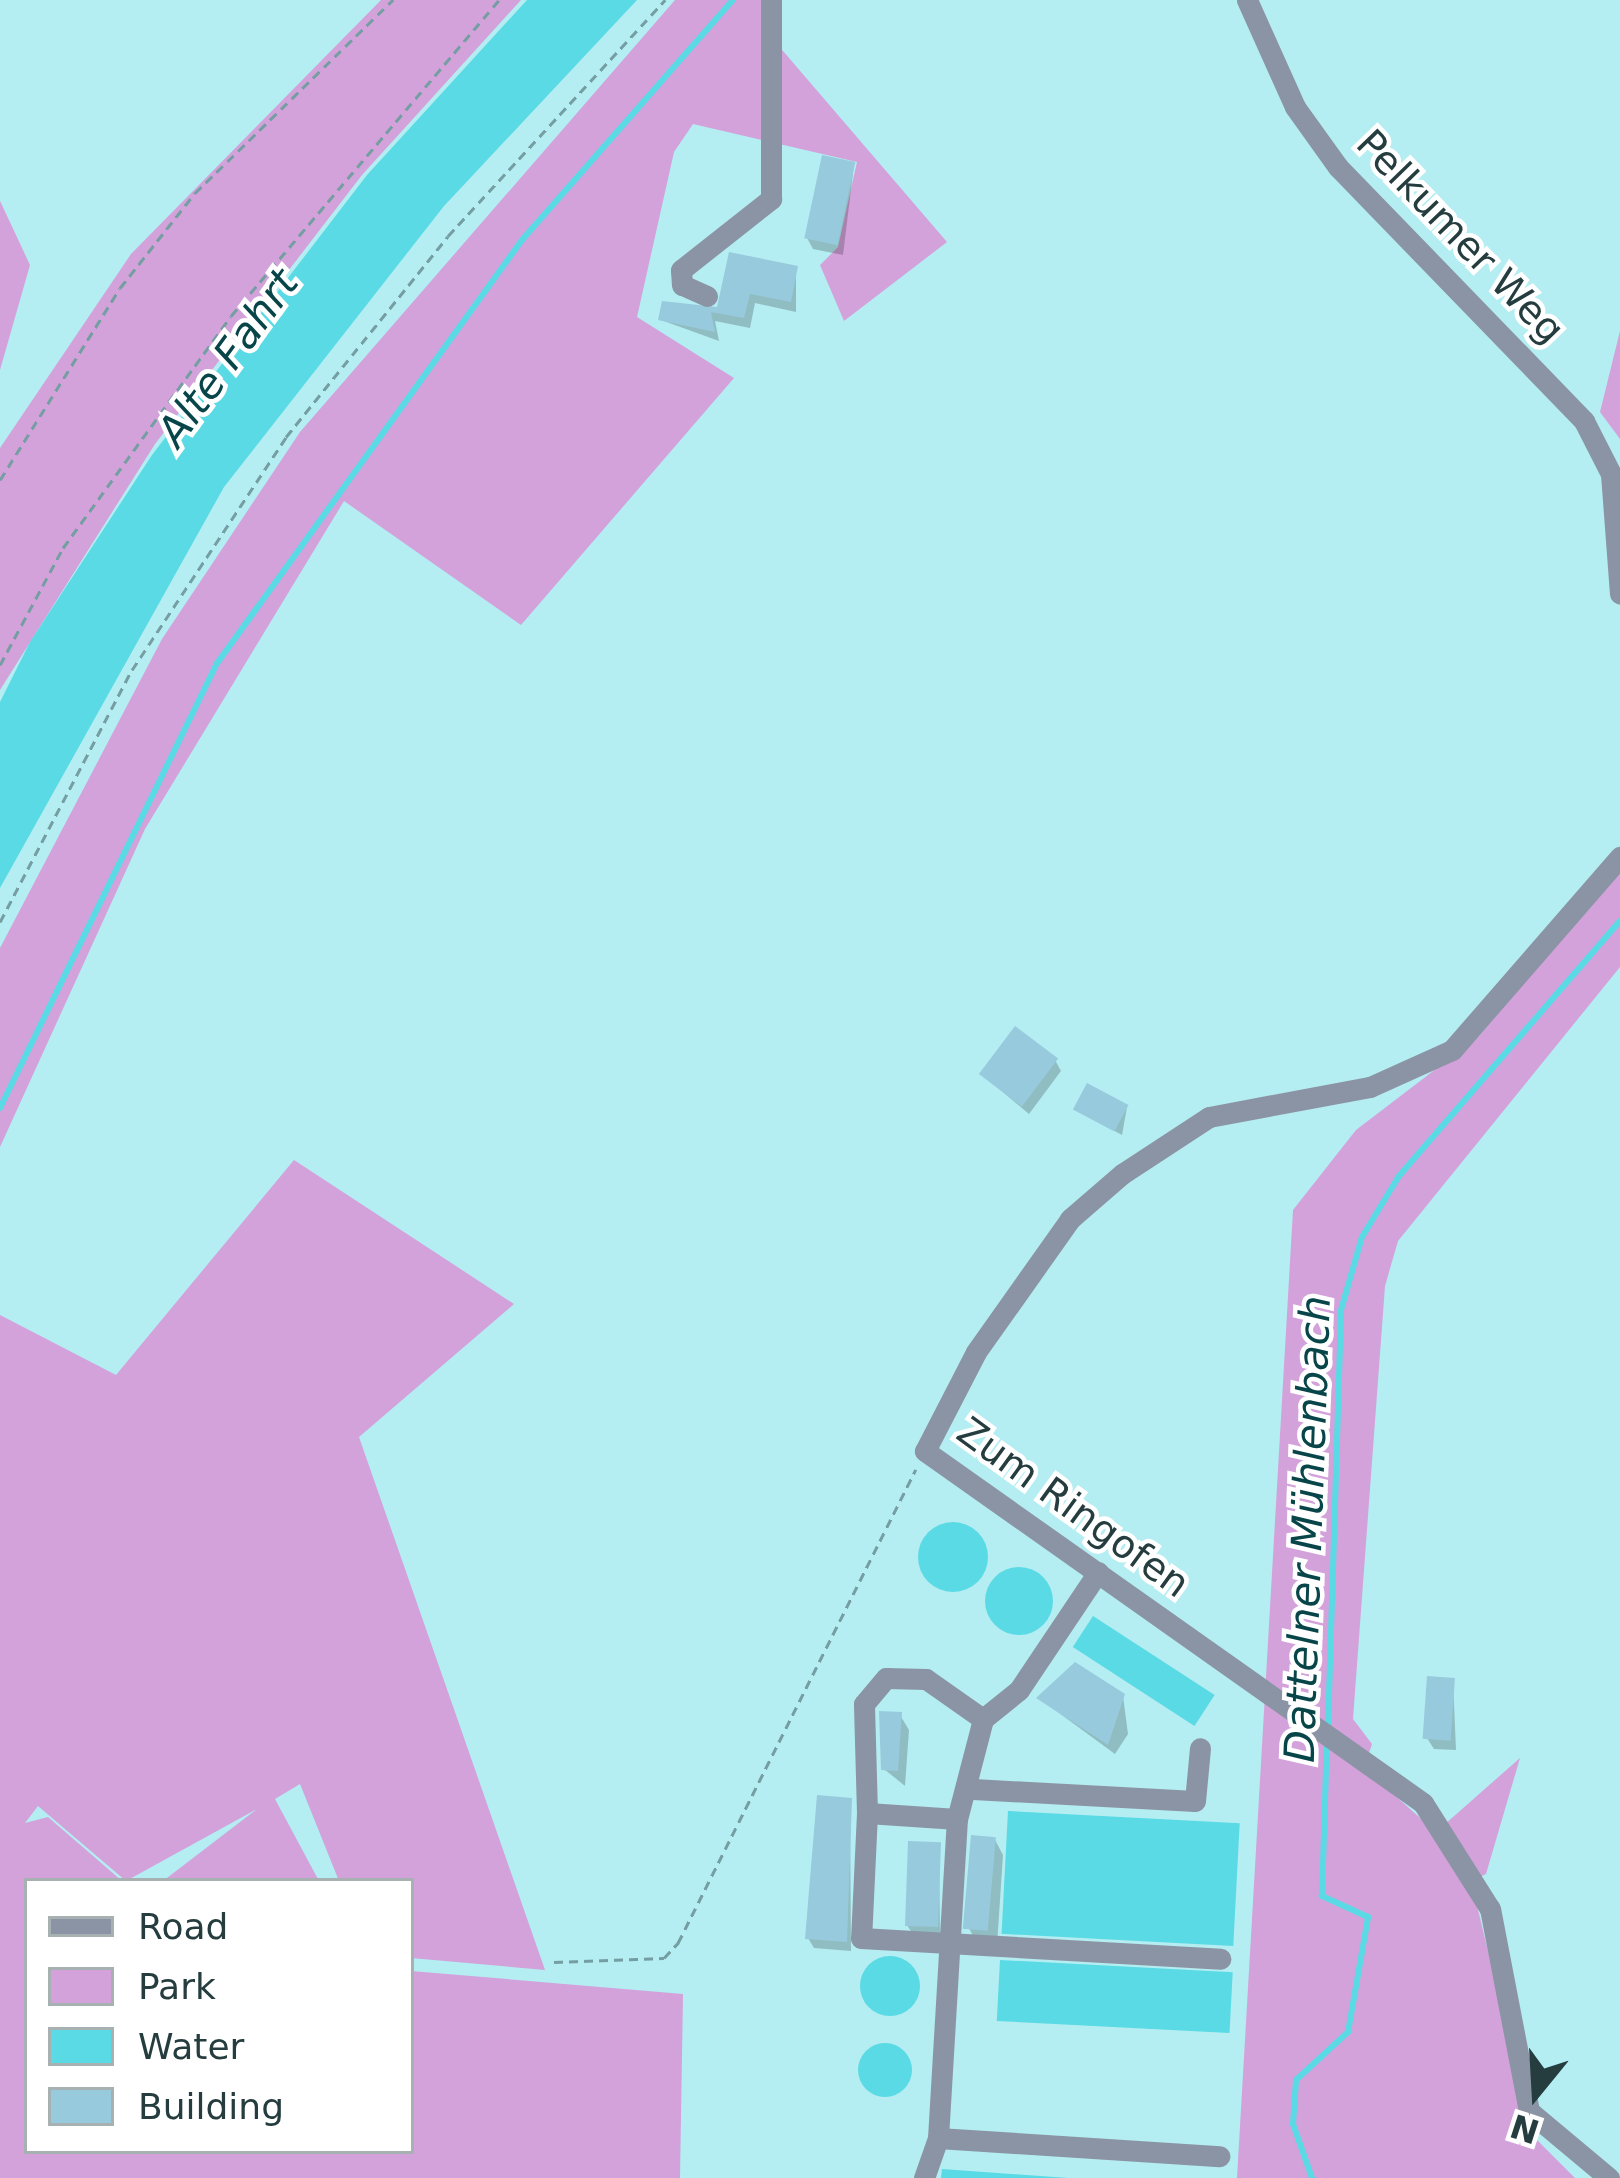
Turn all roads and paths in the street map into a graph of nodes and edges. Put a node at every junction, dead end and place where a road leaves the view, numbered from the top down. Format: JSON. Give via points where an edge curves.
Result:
{"nodes":[{"id":1,"x":393,"y":0,"type":"edge"},
{"id":2,"x":499,"y":0,"type":"edge"},
{"id":3,"x":665,"y":0,"type":"edge"},
{"id":4,"x":771,"y":0,"type":"edge"},
{"id":5,"x":1247,"y":0,"type":"edge"},
{"id":6,"x":707,"y":296,"type":"dead end"},
{"id":7,"x":0,"y":480,"type":"edge"},
{"id":8,"x":1620,"y":594,"type":"edge"},
{"id":9,"x":0,"y":665,"type":"edge"},
{"id":10,"x":1620,"y":857,"type":"edge"},
{"id":11,"x":0,"y":922,"type":"edge"},
{"id":12,"x":925,"y":1451,"type":"junction"},
{"id":13,"x":1098,"y":1572,"type":"junction"},
{"id":14,"x":983,"y":1719,"type":"junction"},
{"id":15,"x":1200,"y":1748,"type":"dead end"},
{"id":16,"x":973,"y":1790,"type":"junction"},
{"id":17,"x":868,"y":1813,"type":"junction"},
{"id":18,"x":957,"y":1820,"type":"junction"},
{"id":19,"x":950,"y":1946,"type":"junction"},
{"id":20,"x":1220,"y":1959,"type":"dead end"},
{"id":21,"x":554,"y":1962,"type":"dead end"},
{"id":22,"x":938,"y":2138,"type":"junction"},
{"id":23,"x":1219,"y":2156,"type":"dead end"},
{"id":24,"x":925,"y":2178,"type":"edge"},
{"id":25,"x":1609,"y":2178,"type":"edge"}],
"edges":[{"from":1,"to":7,"type":"path","via":[[195,194],[120,288]]},
{"from":2,"to":9,"type":"path","via":[[231,316],[63,548]]},
{"from":3,"to":11,"type":"path","via":[[448,236],[286,437],[132,670]]},
{"from":4,"to":6,"type":"street","via":[[768,212],[681,270],[682,285]]},
{"from":5,"to":8,"type":"street","name":"Pelkumer Weg","via":[[1337,167],[1584,421],[1610,474]]},
{"from":10,"to":12,"type":"street","name":"Zum Ringofen","via":[[1452,1050],[1370,1088],[1209,1118],[1070,1219],[940,1408]]},
{"from":12,"to":13,"type":"street","name":"Zum Ringofen"},
{"from":12,"to":21,"type":"path","via":[[678,1943],[664,1958]]},
{"from":13,"to":14,"type":"street","via":[[1019,1690]]},
{"from":13,"to":25,"type":"street","name":"Zum Ringofen","via":[[1423,1803],[1475,1876],[1508,1967],[1529,2111]]},
{"from":14,"to":16,"type":"street"},
{"from":14,"to":17,"type":"street","via":[[926,1679],[886,1678],[864,1704]]},
{"from":15,"to":16,"type":"street","via":[[1196,1801]]},
{"from":16,"to":18,"type":"street"},
{"from":17,"to":18,"type":"street"},
{"from":17,"to":19,"type":"street","via":[[862,1938]]},
{"from":18,"to":19,"type":"street"},
{"from":19,"to":20,"type":"street"},
{"from":19,"to":22,"type":"street"},
{"from":22,"to":23,"type":"street"},
{"from":22,"to":24,"type":"street"}]}
